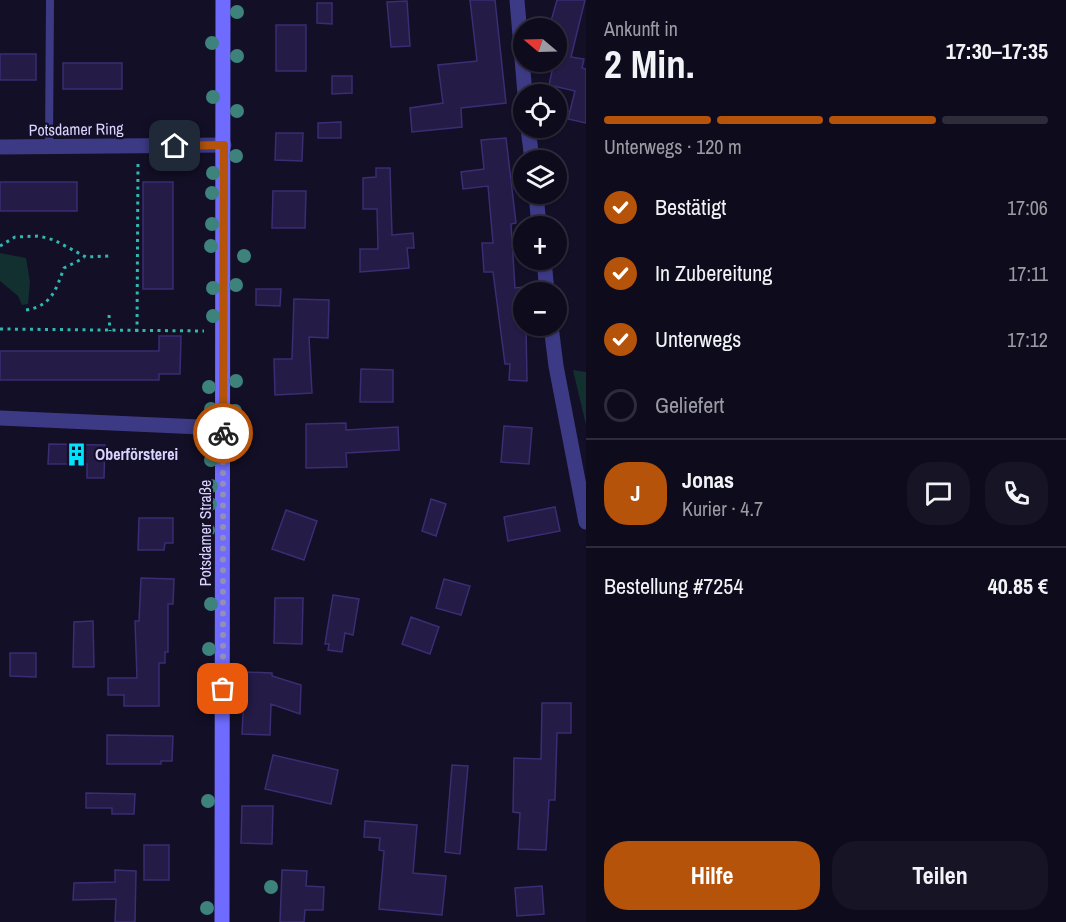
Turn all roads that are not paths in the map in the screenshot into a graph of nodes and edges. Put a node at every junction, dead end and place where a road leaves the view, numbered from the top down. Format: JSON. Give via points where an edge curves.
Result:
{"nodes":[{"id":1,"x":50,"y":0,"type":"edge"},
{"id":2,"x":223,"y":0,"type":"edge"},
{"id":3,"x":517,"y":0,"type":"edge"},
{"id":4,"x":524,"y":84,"type":"edge"},
{"id":5,"x":224,"y":145,"type":"junction"},
{"id":6,"x":0,"y":147,"type":"edge"},
{"id":7,"x":50,"y":147,"type":"junction"},
{"id":8,"x":552,"y":336,"type":"edge"},
{"id":9,"x":0,"y":418,"type":"edge"},
{"id":10,"x":223,"y":428,"type":"junction"},
{"id":11,"x":586,"y":522,"type":"edge"},
{"id":12,"x":222,"y":922,"type":"edge"}],
"edges":[{"from":1,"to":7,"type":"lane"},
{"from":2,"to":5,"type":"main road","name":"Potsdamer Straße"},
{"from":3,"to":4,"type":"street"},
{"from":5,"to":7,"type":"street","name":"Potsdamer Ring"},
{"from":5,"to":10,"type":"main road","name":"Potsdamer Straße"},
{"from":6,"to":7,"type":"street","name":"Potsdamer Ring"},
{"from":8,"to":11,"type":"street"},
{"from":9,"to":10,"type":"street"},
{"from":10,"to":12,"type":"main road","name":"Potsdamer Straße"}]}
